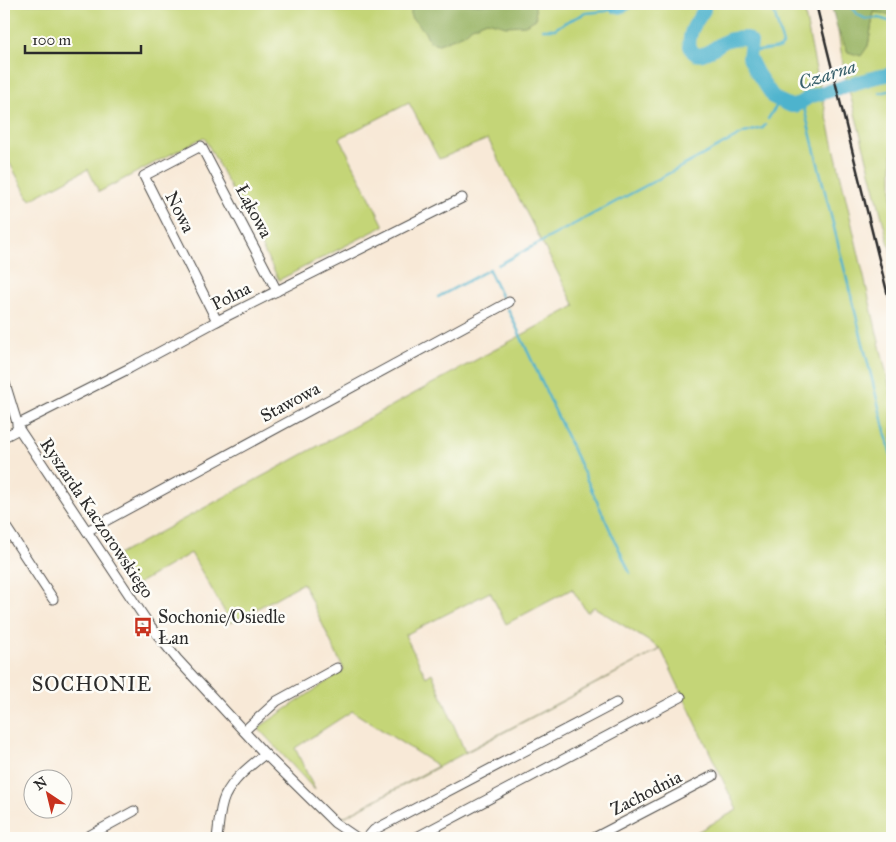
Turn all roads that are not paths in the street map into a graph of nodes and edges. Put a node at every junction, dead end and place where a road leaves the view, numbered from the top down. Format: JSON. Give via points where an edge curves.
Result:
{"nodes":[{"id":1,"x":201,"y":146,"type":"joint"},
{"id":2,"x":462,"y":198,"type":"dead end"},
{"id":3,"x":278,"y":291,"type":"junction"},
{"id":4,"x":509,"y":302,"type":"dead end"},
{"id":5,"x":218,"y":321,"type":"junction"},
{"id":6,"x":4,"y":380,"type":"edge"},
{"id":7,"x":18,"y":427,"type":"junction"},
{"id":8,"x":4,"y":437,"type":"edge"},
{"id":9,"x":4,"y":524,"type":"edge"},
{"id":10,"x":86,"y":531,"type":"junction"},
{"id":11,"x":53,"y":599,"type":"dead end"},
{"id":12,"x":337,"y":668,"type":"dead end"},
{"id":13,"x":681,"y":697,"type":"dead end"},
{"id":14,"x":616,"y":703,"type":"dead end"},
{"id":15,"x":244,"y":731,"type":"junction"},
{"id":16,"x":265,"y":754,"type":"junction"},
{"id":17,"x":713,"y":776,"type":"dead end"},
{"id":18,"x":134,"y":811,"type":"dead end"},
{"id":19,"x":352,"y":837,"type":"edge"},
{"id":20,"x":85,"y":838,"type":"edge"},
{"id":21,"x":217,"y":838,"type":"edge"},
{"id":22,"x":367,"y":838,"type":"edge"},
{"id":23,"x":415,"y":838,"type":"edge"},
{"id":24,"x":594,"y":838,"type":"edge"}],
"edges":[{"from":1,"to":3,"type":"street","name":"Łąkowa"},
{"from":1,"to":5,"type":"street","name":"Nowa","via":[[144,176]]},
{"from":2,"to":3,"type":"street","name":"Polna"},
{"from":3,"to":5,"type":"street","name":"Polna"},
{"from":4,"to":10,"type":"street","name":"Stawowa"},
{"from":5,"to":7,"type":"street","name":"Polna"},
{"from":6,"to":7,"type":"street","name":"Ryszarda Kaczorowskiego"},
{"from":7,"to":8,"type":"street","name":"Polna"},
{"from":7,"to":10,"type":"street","name":"Ryszarda Kaczorowskiego"},
{"from":9,"to":11,"type":"street"},
{"from":10,"to":15,"type":"street","name":"Ryszarda Kaczorowskiego","via":[[148,623]]},
{"from":12,"to":15,"type":"street","via":[[277,701]]},
{"from":13,"to":23,"type":"street"},
{"from":14,"to":22,"type":"street","via":[[374,830]]},
{"from":15,"to":16,"type":"street","name":"Ryszarda Kaczorowskiego"},
{"from":16,"to":19,"type":"street","name":"Ryszarda Kaczorowskiego"},
{"from":16,"to":21,"type":"street","via":[[232,785],[220,813]]},
{"from":17,"to":24,"type":"street","name":"Zachodnia"},
{"from":18,"to":20,"type":"street"}]}
